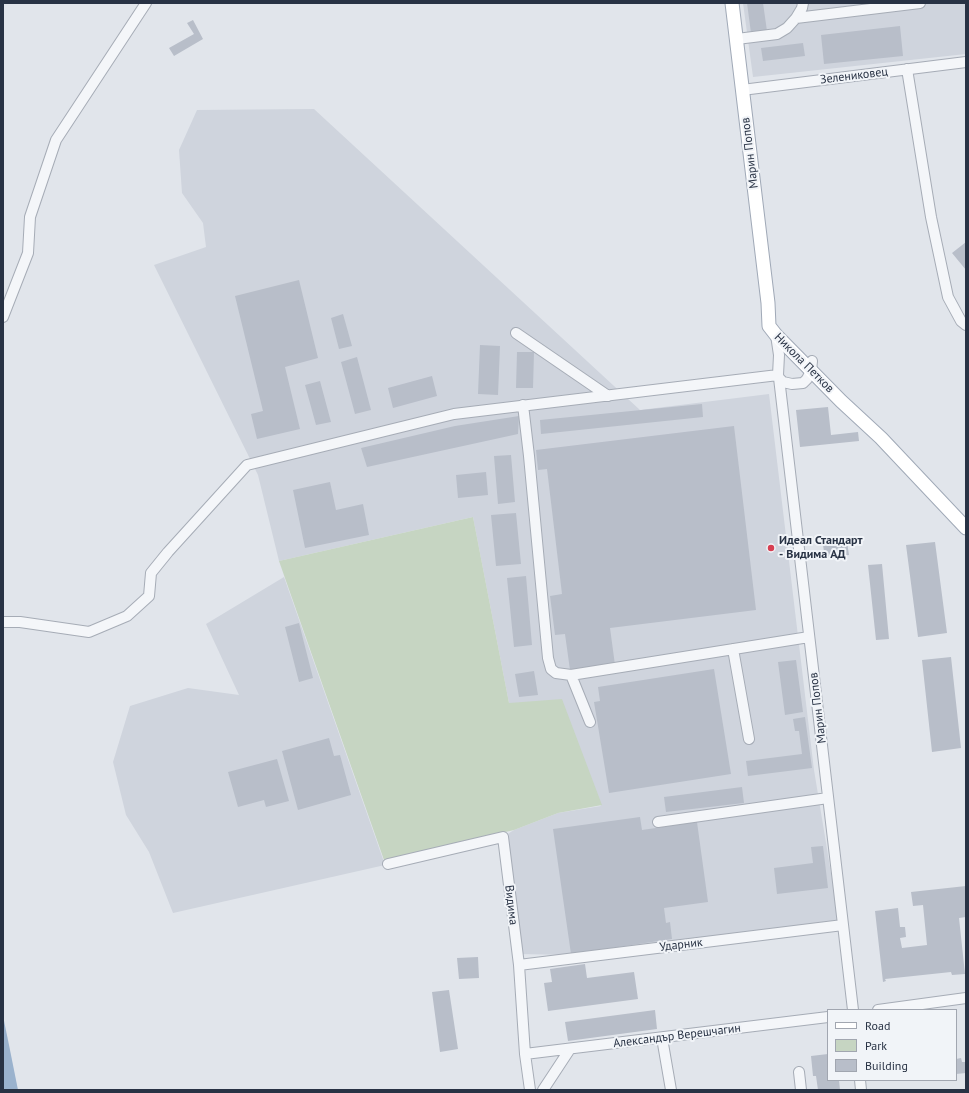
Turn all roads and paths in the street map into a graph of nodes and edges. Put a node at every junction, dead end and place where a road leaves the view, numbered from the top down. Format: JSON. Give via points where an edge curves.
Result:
{"nodes":[{"id":1,"x":146,"y":3,"type":"edge"},
{"id":2,"x":732,"y":3,"type":"edge"},
{"id":3,"x":803,"y":3,"type":"edge"},
{"id":4,"x":920,"y":3,"type":"edge"},
{"id":5,"x":796,"y":18,"type":"junction"},
{"id":6,"x":737,"y":39,"type":"junction"},
{"id":7,"x":966,"y":62,"type":"edge"},
{"id":8,"x":908,"y":69,"type":"junction"},
{"id":9,"x":742,"y":90,"type":"junction"},
{"id":10,"x":768,"y":303,"type":"junction"},
{"id":11,"x":3,"y":318,"type":"edge"},
{"id":12,"x":966,"y":325,"type":"edge"},
{"id":13,"x":516,"y":333,"type":"dead end"},
{"id":14,"x":776,"y":335,"type":"junction"},
{"id":15,"x":797,"y":351,"type":"junction"},
{"id":16,"x":779,"y":360,"type":"junction"},
{"id":17,"x":812,"y":366,"type":"junction"},
{"id":18,"x":778,"y":376,"type":"junction"},
{"id":19,"x":798,"y":384,"type":"junction"},
{"id":20,"x":608,"y":396,"type":"junction"},
{"id":21,"x":523,"y":405,"type":"junction"},
{"id":22,"x":782,"y":405,"type":"junction"},
{"id":23,"x":964,"y":523,"type":"edge"},
{"id":24,"x":3,"y":622,"type":"edge"},
{"id":25,"x":809,"y":637,"type":"junction"},
{"id":26,"x":733,"y":649,"type":"junction"},
{"id":27,"x":571,"y":675,"type":"junction"},
{"id":28,"x":590,"y":722,"type":"dead end"},
{"id":29,"x":749,"y":739,"type":"dead end"},
{"id":30,"x":828,"y":798,"type":"junction"},
{"id":31,"x":658,"y":822,"type":"dead end"},
{"id":32,"x":388,"y":864,"type":"dead end"},
{"id":33,"x":843,"y":925,"type":"junction"},
{"id":34,"x":519,"y":965,"type":"junction"},
{"id":35,"x":966,"y":998,"type":"edge"},
{"id":36,"x":852,"y":1009,"type":"edge"},
{"id":37,"x":885,"y":1009,"type":"edge"},
{"id":38,"x":827,"y":1017,"type":"edge"},
{"id":39,"x":662,"y":1038,"type":"junction"},
{"id":40,"x":570,"y":1048,"type":"junction"},
{"id":41,"x":525,"y":1054,"type":"junction"},
{"id":42,"x":799,"y":1072,"type":"dead end"},
{"id":43,"x":530,"y":1090,"type":"edge"},
{"id":44,"x":543,"y":1090,"type":"edge"},
{"id":45,"x":671,"y":1090,"type":"edge"},
{"id":46,"x":801,"y":1090,"type":"edge"}],
"edges":[{"from":1,"to":11,"type":"street","via":[[56,140],[30,217],[28,254]]},
{"from":2,"to":6,"type":"main road","name":"Марин Попов"},
{"from":3,"to":5,"type":"street"},
{"from":4,"to":5,"type":"street"},
{"from":5,"to":6,"type":"street","via":[[777,34]]},
{"from":6,"to":9,"type":"main road","name":"Марин Попов"},
{"from":7,"to":8,"type":"street","name":"Зелениковец"},
{"from":8,"to":9,"type":"street","name":"Зелениковец"},
{"from":8,"to":12,"type":"street","via":[[931,217],[948,297],[961,321]]},
{"from":9,"to":10,"type":"main road","name":"Марин Попов"},
{"from":10,"to":14,"type":"main road","name":"Никола Петков","via":[[769,326]]},
{"from":10,"to":15,"type":"main road","name":"Никола Петков","via":[[776,323]]},
{"from":13,"to":20,"type":"street"},
{"from":14,"to":15,"type":"main road","name":"Никола Петков"},
{"from":14,"to":16,"type":"street"},
{"from":15,"to":16,"type":"street"},
{"from":15,"to":17,"type":"main road","name":"Никола Петков"},
{"from":16,"to":18,"type":"street"},
{"from":17,"to":19,"type":"street","via":[[807,379]]},
{"from":17,"to":23,"type":"main road","name":"Никола Петков","via":[[848,396],[881,438]]},
{"from":18,"to":19,"type":"street","via":[[787,384]]},
{"from":18,"to":20,"type":"street"},
{"from":18,"to":22,"type":"street","name":"Марин Попов"},
{"from":19,"to":22,"type":"street"},
{"from":20,"to":21,"type":"street"},
{"from":21,"to":24,"type":"street","via":[[454,414],[247,465],[168,552],[152,573],[150,596],[127,616],[89,632]]},
{"from":21,"to":27,"type":"street","via":[[548,658],[551,669],[556,673]]},
{"from":22,"to":25,"type":"street","name":"Марин Попов"},
{"from":25,"to":26,"type":"street"},
{"from":25,"to":30,"type":"street","name":"Марин Попов"},
{"from":26,"to":27,"type":"street"},
{"from":26,"to":29,"type":"street"},
{"from":27,"to":28,"type":"street"},
{"from":30,"to":31,"type":"street"},
{"from":30,"to":33,"type":"street","name":"Марин Попов"},
{"from":32,"to":34,"type":"street","name":"Видима","via":[[503,837]]},
{"from":33,"to":34,"type":"street","name":"Ударник"},
{"from":33,"to":36,"type":"street","name":"Марин Попов"},
{"from":34,"to":41,"type":"street","name":"Видима"},
{"from":35,"to":37,"type":"street"},
{"from":38,"to":39,"type":"street","name":"Александър Верешчагин"},
{"from":39,"to":40,"type":"street","name":"Александър Верешчагин"},
{"from":39,"to":45,"type":"street"},
{"from":40,"to":41,"type":"street","name":"Александър Верешчагин"},
{"from":40,"to":44,"type":"street"},
{"from":41,"to":43,"type":"street","name":"Видима"},
{"from":42,"to":46,"type":"street"}]}
